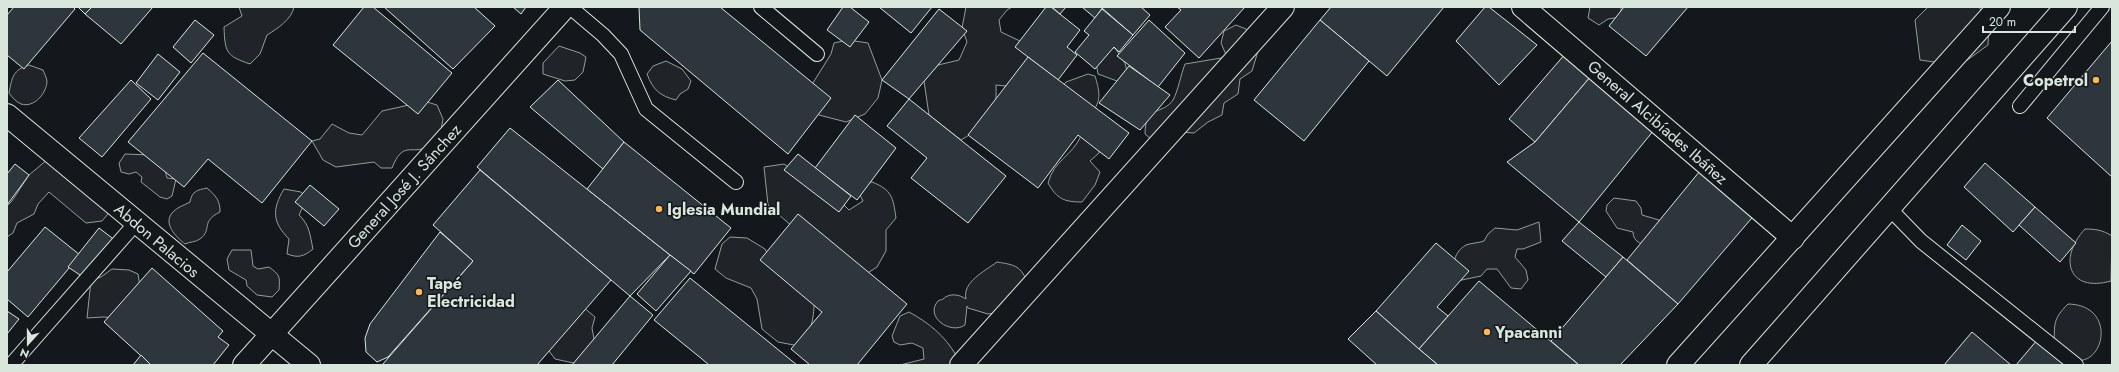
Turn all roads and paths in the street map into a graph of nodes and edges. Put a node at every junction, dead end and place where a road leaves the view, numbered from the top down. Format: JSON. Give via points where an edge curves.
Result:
{"nodes":[{"id":1,"x":565,"y":7,"type":"edge"},
{"id":2,"x":570,"y":7,"type":"edge"},
{"id":3,"x":761,"y":7,"type":"edge"},
{"id":4,"x":1283,"y":7,"type":"edge"},
{"id":5,"x":1523,"y":7,"type":"edge"},
{"id":6,"x":1999,"y":7,"type":"edge"},
{"id":7,"x":2066,"y":7,"type":"edge"},
{"id":8,"x":2102,"y":7,"type":"edge"},
{"id":9,"x":817,"y":54,"type":"dead end"},
{"id":10,"x":2020,"y":106,"type":"dead end"},
{"id":11,"x":7,"y":115,"type":"edge"},
{"id":12,"x":736,"y":182,"type":"dead end"},
{"id":13,"x":1889,"y":208,"type":"junction"},
{"id":14,"x":136,"y":223,"type":"junction"},
{"id":15,"x":1793,"y":238,"type":"junction"},
{"id":16,"x":270,"y":335,"type":"junction"},
{"id":17,"x":11,"y":365,"type":"edge"},
{"id":18,"x":244,"y":365,"type":"edge"},
{"id":19,"x":309,"y":365,"type":"edge"},
{"id":20,"x":961,"y":365,"type":"edge"},
{"id":21,"x":1678,"y":365,"type":"edge"},
{"id":22,"x":1751,"y":365,"type":"edge"},
{"id":23,"x":2076,"y":365,"type":"edge"}],
"edges":[{"from":1,"to":16,"type":"main road","name":"General José J. Sánchez"},
{"from":2,"to":12,"type":"lane","via":[[620,54],[646,109]]},
{"from":3,"to":9,"type":"lane"},
{"from":4,"to":20,"type":"main road"},
{"from":5,"to":15,"type":"main road","name":"General Alcibíades Ibáñez"},
{"from":6,"to":15,"type":"main road"},
{"from":7,"to":13,"type":"main road"},
{"from":8,"to":10,"type":"lane"},
{"from":11,"to":14,"type":"main road","name":"Abdon Palacios"},
{"from":13,"to":22,"type":"main road"},
{"from":13,"to":23,"type":"lane","via":[[1921,241]]},
{"from":14,"to":16,"type":"main road","name":"Abdon Palacios"},
{"from":14,"to":17,"type":"lane"},
{"from":15,"to":21,"type":"main road"},
{"from":16,"to":18,"type":"main road","name":"General José J. Sánchez"},
{"from":16,"to":19,"type":"main road","name":"Abdon Palacios"}]}
